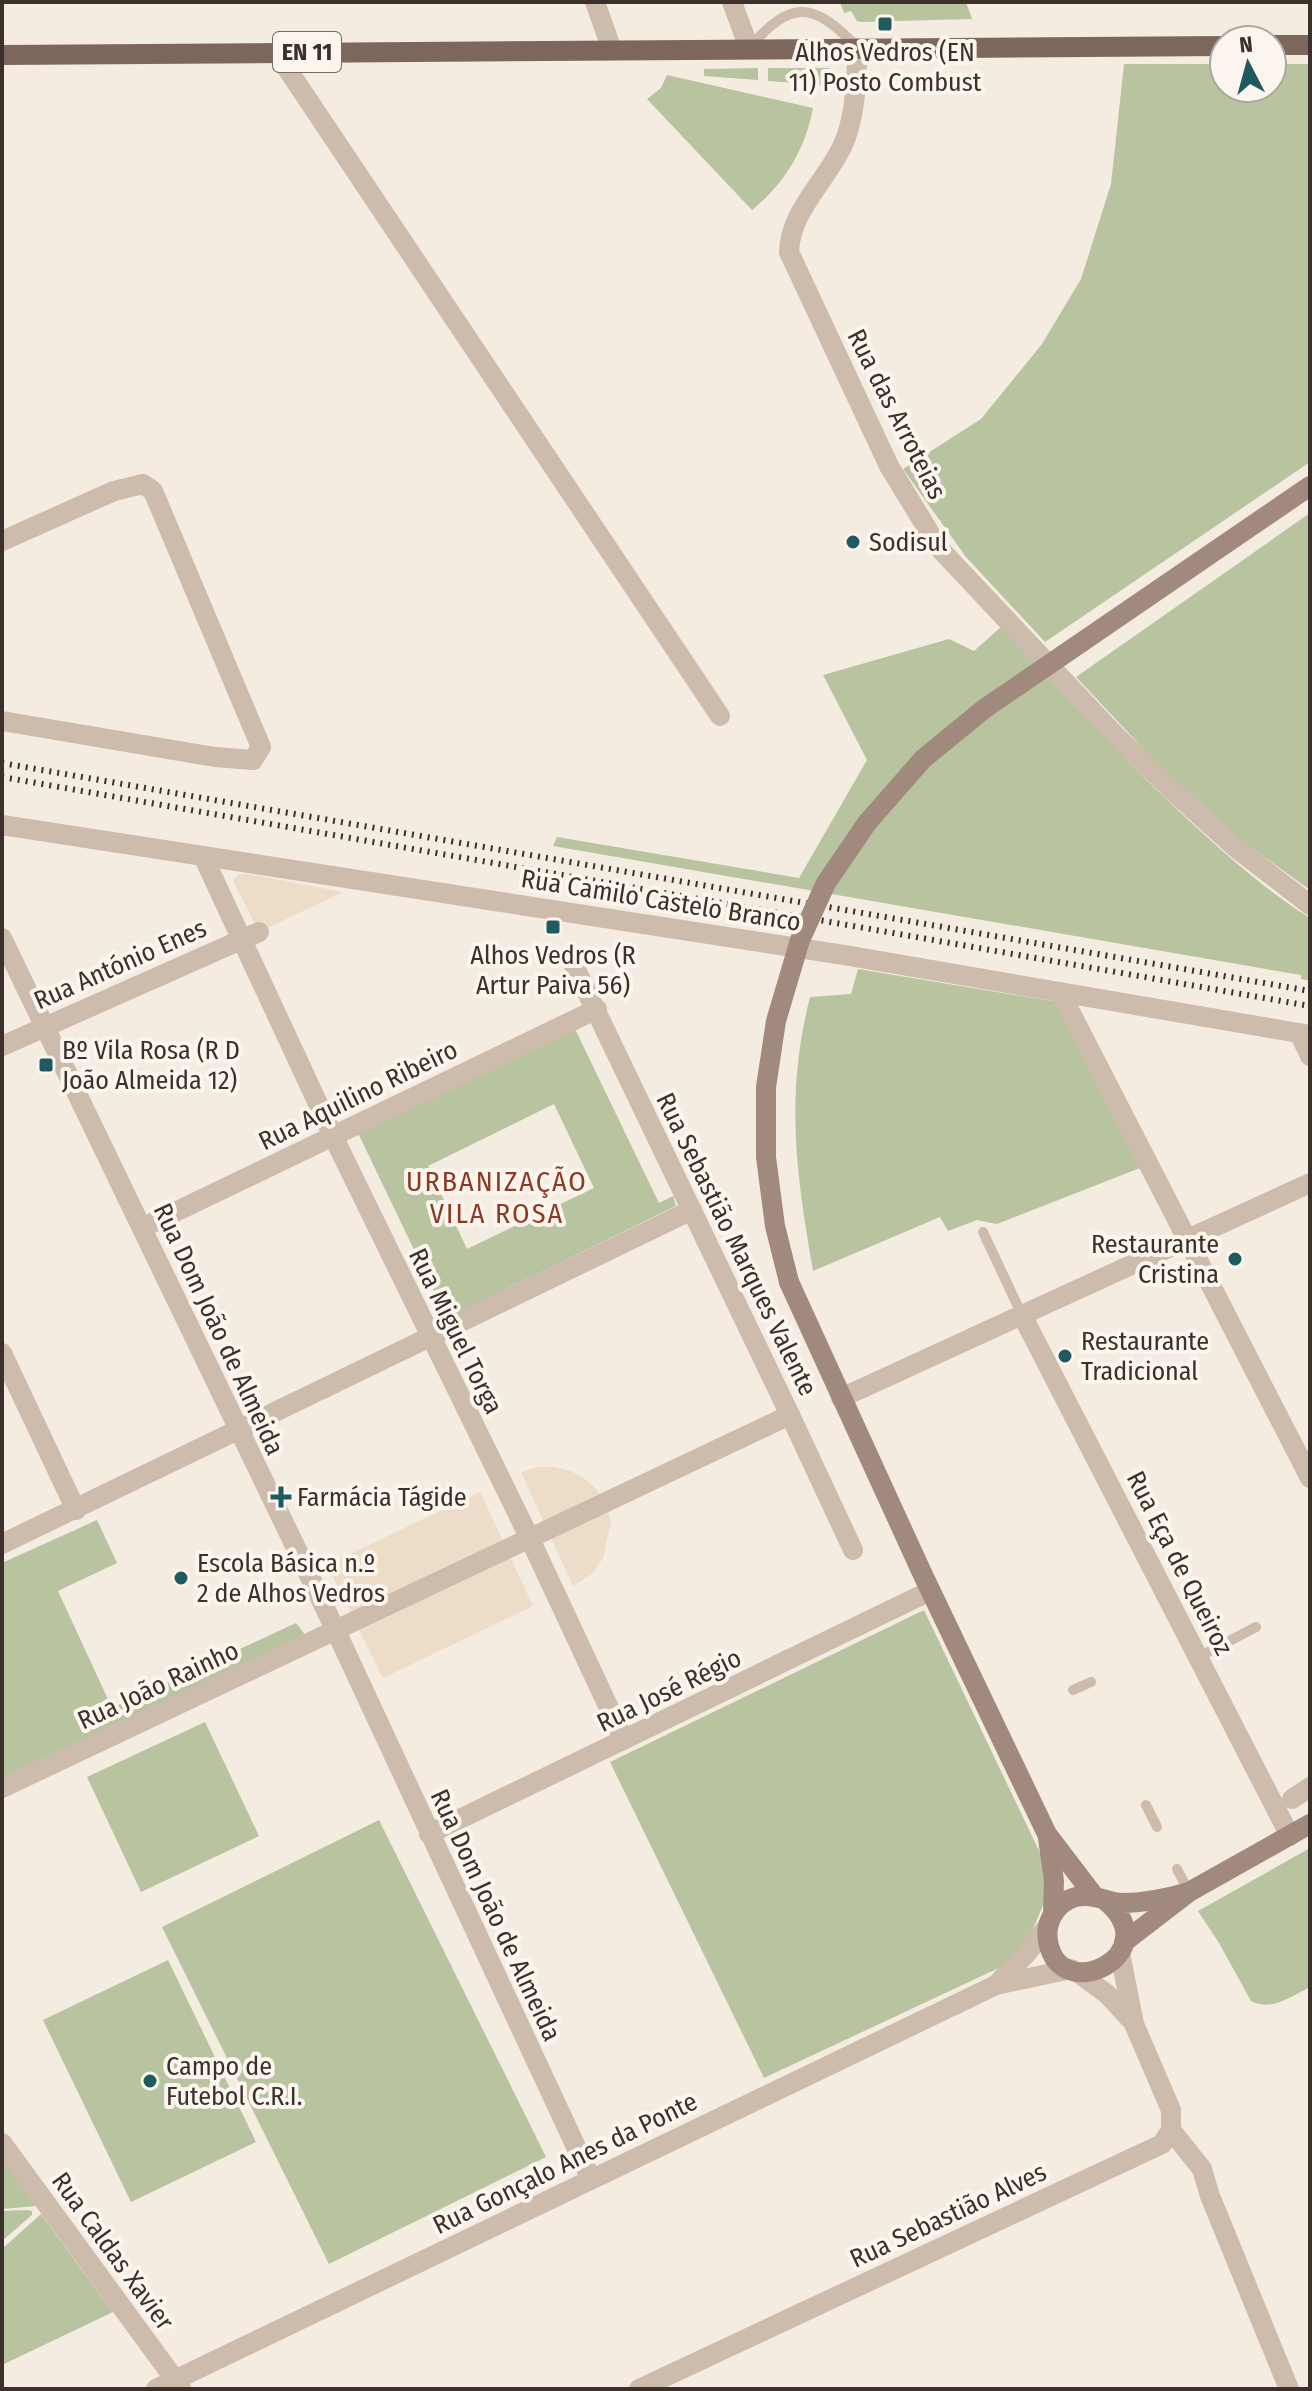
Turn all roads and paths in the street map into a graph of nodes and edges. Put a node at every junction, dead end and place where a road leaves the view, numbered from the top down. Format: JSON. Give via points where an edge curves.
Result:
{"nodes":[{"id":1,"x":595,"y":2,"type":"edge"},
{"id":2,"x":732,"y":2,"type":"edge"},
{"id":3,"x":1288,"y":45,"type":"edge"},
{"id":4,"x":1310,"y":45,"type":"edge"},
{"id":5,"x":1208,"y":46,"type":"edge"},
{"id":6,"x":749,"y":48,"type":"junction"},
{"id":7,"x":858,"y":48,"type":"junction"},
{"id":8,"x":612,"y":50,"type":"junction"},
{"id":9,"x":276,"y":52,"type":"junction"},
{"id":10,"x":2,"y":55,"type":"edge"},
{"id":11,"x":1310,"y":486,"type":"edge"},
{"id":12,"x":2,"y":541,"type":"edge"},
{"id":13,"x":720,"y":716,"type":"dead end"},
{"id":14,"x":2,"y":721,"type":"edge"},
{"id":15,"x":2,"y":825,"type":"edge"},
{"id":16,"x":203,"y":856,"type":"junction"},
{"id":17,"x":1310,"y":905,"type":"edge"},
{"id":18,"x":250,"y":935,"type":"junction"},
{"id":19,"x":2,"y":938,"type":"edge"},
{"id":20,"x":572,"y":961,"type":"dead end"},
{"id":21,"x":1060,"y":992,"type":"junction"},
{"id":22,"x":597,"y":1009,"type":"junction"},
{"id":23,"x":43,"y":1027,"type":"junction"},
{"id":24,"x":1304,"y":1034,"type":"edge"},
{"id":25,"x":2,"y":1046,"type":"edge"},
{"id":26,"x":1310,"y":1056,"type":"edge"},
{"id":27,"x":333,"y":1136,"type":"junction"},
{"id":28,"x":1310,"y":1183,"type":"edge"},
{"id":29,"x":692,"y":1210,"type":"junction"},
{"id":30,"x":142,"y":1228,"type":"junction"},
{"id":31,"x":983,"y":1232,"type":"dead end"},
{"id":32,"x":1188,"y":1240,"type":"junction"},
{"id":33,"x":1022,"y":1315,"type":"junction"},
{"id":34,"x":430,"y":1338,"type":"junction"},
{"id":35,"x":2,"y":1353,"type":"edge"},
{"id":36,"x":841,"y":1398,"type":"junction"},
{"id":37,"x":790,"y":1415,"type":"junction"},
{"id":38,"x":240,"y":1431,"type":"junction"},
{"id":39,"x":1310,"y":1478,"type":"edge"},
{"id":40,"x":76,"y":1510,"type":"junction"},
{"id":41,"x":530,"y":1539,"type":"junction"},
{"id":42,"x":2,"y":1544,"type":"edge"},
{"id":43,"x":853,"y":1550,"type":"dead end"},
{"id":44,"x":930,"y":1591,"type":"junction"},
{"id":45,"x":1256,"y":1627,"type":"dead end"},
{"id":46,"x":336,"y":1631,"type":"junction"},
{"id":47,"x":1199,"y":1657,"type":"junction"},
{"id":48,"x":1091,"y":1682,"type":"dead end"},
{"id":49,"x":1073,"y":1690,"type":"dead end"},
{"id":50,"x":624,"y":1740,"type":"junction"},
{"id":51,"x":1310,"y":1787,"type":"edge"},
{"id":52,"x":2,"y":1788,"type":"edge"},
{"id":53,"x":1292,"y":1799,"type":"dead end"},
{"id":54,"x":1146,"y":1805,"type":"dead end"},
{"id":55,"x":1310,"y":1824,"type":"edge"},
{"id":56,"x":1157,"y":1827,"type":"dead end"},
{"id":57,"x":429,"y":1834,"type":"junction"},
{"id":58,"x":1047,"y":1834,"type":"junction"},
{"id":59,"x":1290,"y":1836,"type":"junction"},
{"id":60,"x":1177,"y":1869,"type":"dead end"},
{"id":61,"x":1189,"y":1892,"type":"junction"},
{"id":62,"x":1100,"y":1899,"type":"junction"},
{"id":63,"x":1051,"y":1918,"type":"junction"},
{"id":64,"x":1122,"y":1948,"type":"junction"},
{"id":65,"x":1074,"y":1971,"type":"junction"},
{"id":66,"x":996,"y":1985,"type":"junction"},
{"id":67,"x":1134,"y":2024,"type":"junction"},
{"id":68,"x":1171,"y":2130,"type":"junction"},
{"id":69,"x":2,"y":2143,"type":"edge"},
{"id":70,"x":591,"y":2179,"type":"junction"},
{"id":71,"x":179,"y":2384,"type":"edge"},
{"id":72,"x":156,"y":2389,"type":"edge"},
{"id":73,"x":639,"y":2389,"type":"edge"},
{"id":74,"x":1289,"y":2389,"type":"edge"}],
"edges":[{"from":1,"to":8,"type":"street"},
{"from":2,"to":6,"type":"street"},
{"from":3,"to":4,"type":"main road"},
{"from":5,"to":7,"type":"main road","number":"EN 11"},
{"from":6,"to":7,"type":"main road","number":"EN 11"},
{"from":6,"to":7,"type":"lane","via":[[778,11],[799,4],[820,12]]},
{"from":6,"to":8,"type":"main road","number":"EN 11"},
{"from":7,"to":17,"type":"street","name":"Rua das Arroteias","via":[[843,145],[797,219],[789,252],[889,466],[939,548],[1118,738],[1212,828]]},
{"from":8,"to":9,"type":"main road","number":"EN 11"},
{"from":9,"to":10,"type":"main road","number":"EN 11"},
{"from":9,"to":13,"type":"street"},
{"from":11,"to":36,"type":"street","bridge":true,"via":[[984,709],[923,759],[867,823],[826,883],[800,940],[776,1021],[766,1087],[768,1171],[789,1282]]},
{"from":12,"to":14,"type":"street","via":[[114,491],[143,484],[153,491],[261,747],[253,760],[215,757]]},
{"from":15,"to":16,"type":"street","name":"Rua Camilo Castelo Branco"},
{"from":16,"to":18,"type":"street","name":"Rua Miguel Torga"},
{"from":16,"to":21,"type":"street","name":"Rua Camilo Castelo Branco"},
{"from":18,"to":23,"type":"street","name":"Rua António Enes"},
{"from":18,"to":27,"type":"street","name":"Rua Miguel Torga"},
{"from":19,"to":23,"type":"street","name":"Rua Dom João de Almeida"},
{"from":20,"to":22,"type":"street","name":"Rua Sebastião Marques Valente"},
{"from":21,"to":24,"type":"street","name":"Rua Camilo Castelo Branco"},
{"from":21,"to":32,"type":"street"},
{"from":22,"to":27,"type":"street","name":"Rua Aquilino Ribeiro"},
{"from":22,"to":29,"type":"street","name":"Rua Sebastião Marques Valente"},
{"from":23,"to":25,"type":"street","name":"Rua António Enes"},
{"from":23,"to":30,"type":"street","name":"Rua Dom João de Almeida"},
{"from":24,"to":26,"type":"street"},
{"from":27,"to":30,"type":"street","name":"Rua Aquilino Ribeiro"},
{"from":27,"to":34,"type":"street","name":"Rua Miguel Torga"},
{"from":28,"to":32,"type":"street"},
{"from":29,"to":34,"type":"street"},
{"from":29,"to":37,"type":"street","name":"Rua Sebastião Marques Valente"},
{"from":30,"to":38,"type":"street","name":"Rua Dom João de Almeida"},
{"from":31,"to":33,"type":"lane"},
{"from":32,"to":33,"type":"street"},
{"from":32,"to":39,"type":"street"},
{"from":33,"to":36,"type":"street"},
{"from":33,"to":47,"type":"street","name":"Rua Eça de Queiroz"},
{"from":34,"to":38,"type":"street"},
{"from":34,"to":41,"type":"street","name":"Rua Miguel Torga"},
{"from":35,"to":40,"type":"street"},
{"from":36,"to":44,"type":"street"},
{"from":37,"to":41,"type":"street","name":"Rua João Rainho"},
{"from":37,"to":43,"type":"street","name":"Rua Sebastião Marques Valente"},
{"from":38,"to":40,"type":"street"},
{"from":38,"to":46,"type":"street","name":"Rua Dom João de Almeida"},
{"from":40,"to":42,"type":"street"},
{"from":41,"to":46,"type":"street","name":"Rua João Rainho"},
{"from":41,"to":50,"type":"street","name":"Rua Miguel Torga"},
{"from":44,"to":50,"type":"street","name":"Rua José Régio"},
{"from":44,"to":58,"type":"street"},
{"from":45,"to":47,"type":"lane"},
{"from":46,"to":52,"type":"street","name":"Rua João Rainho"},
{"from":46,"to":57,"type":"street","name":"Rua Dom João de Almeida"},
{"from":47,"to":59,"type":"street","name":"Rua Eça de Queiroz"},
{"from":48,"to":49,"type":"lane"},
{"from":50,"to":57,"type":"street","name":"Rua José Régio"},
{"from":51,"to":53,"type":"street"},
{"from":54,"to":56,"type":"lane"},
{"from":55,"to":59,"type":"street"},
{"from":57,"to":70,"type":"street","name":"Rua Dom João de Almeida"},
{"from":58,"to":62,"type":"street"},
{"from":58,"to":63,"type":"street"},
{"from":59,"to":61,"type":"street"},
{"from":60,"to":61,"type":"lane"},
{"from":61,"to":62,"type":"street","via":[[1137,1902]]},
{"from":61,"to":64,"type":"street"},
{"from":62,"to":63,"type":"street","via":[[1071,1898]]},
{"from":62,"to":64,"type":"street","via":[[1121,1919]]},
{"from":63,"to":65,"type":"street","via":[[1049,1947]]},
{"from":63,"to":66,"type":"street"},
{"from":64,"to":65,"type":"street","via":[[1103,1969]]},
{"from":64,"to":67,"type":"street"},
{"from":65,"to":66,"type":"street"},
{"from":65,"to":67,"type":"street","via":[[1107,1994]]},
{"from":66,"to":70,"type":"street","name":"Rua Gonçalo Anes da Ponte"},
{"from":67,"to":68,"type":"street","via":[[1171,2110]]},
{"from":68,"to":73,"type":"street","name":"Rua Sebastião Alves","via":[[1162,2144]]},
{"from":68,"to":74,"type":"street","via":[[1202,2169]]},
{"from":69,"to":71,"type":"street","name":"Rua Caldas Xavier"},
{"from":70,"to":71,"type":"street","name":"Rua Gonçalo Anes da Ponte"},
{"from":71,"to":72,"type":"street","name":"Rua Gonçalo Anes da Ponte"}]}
